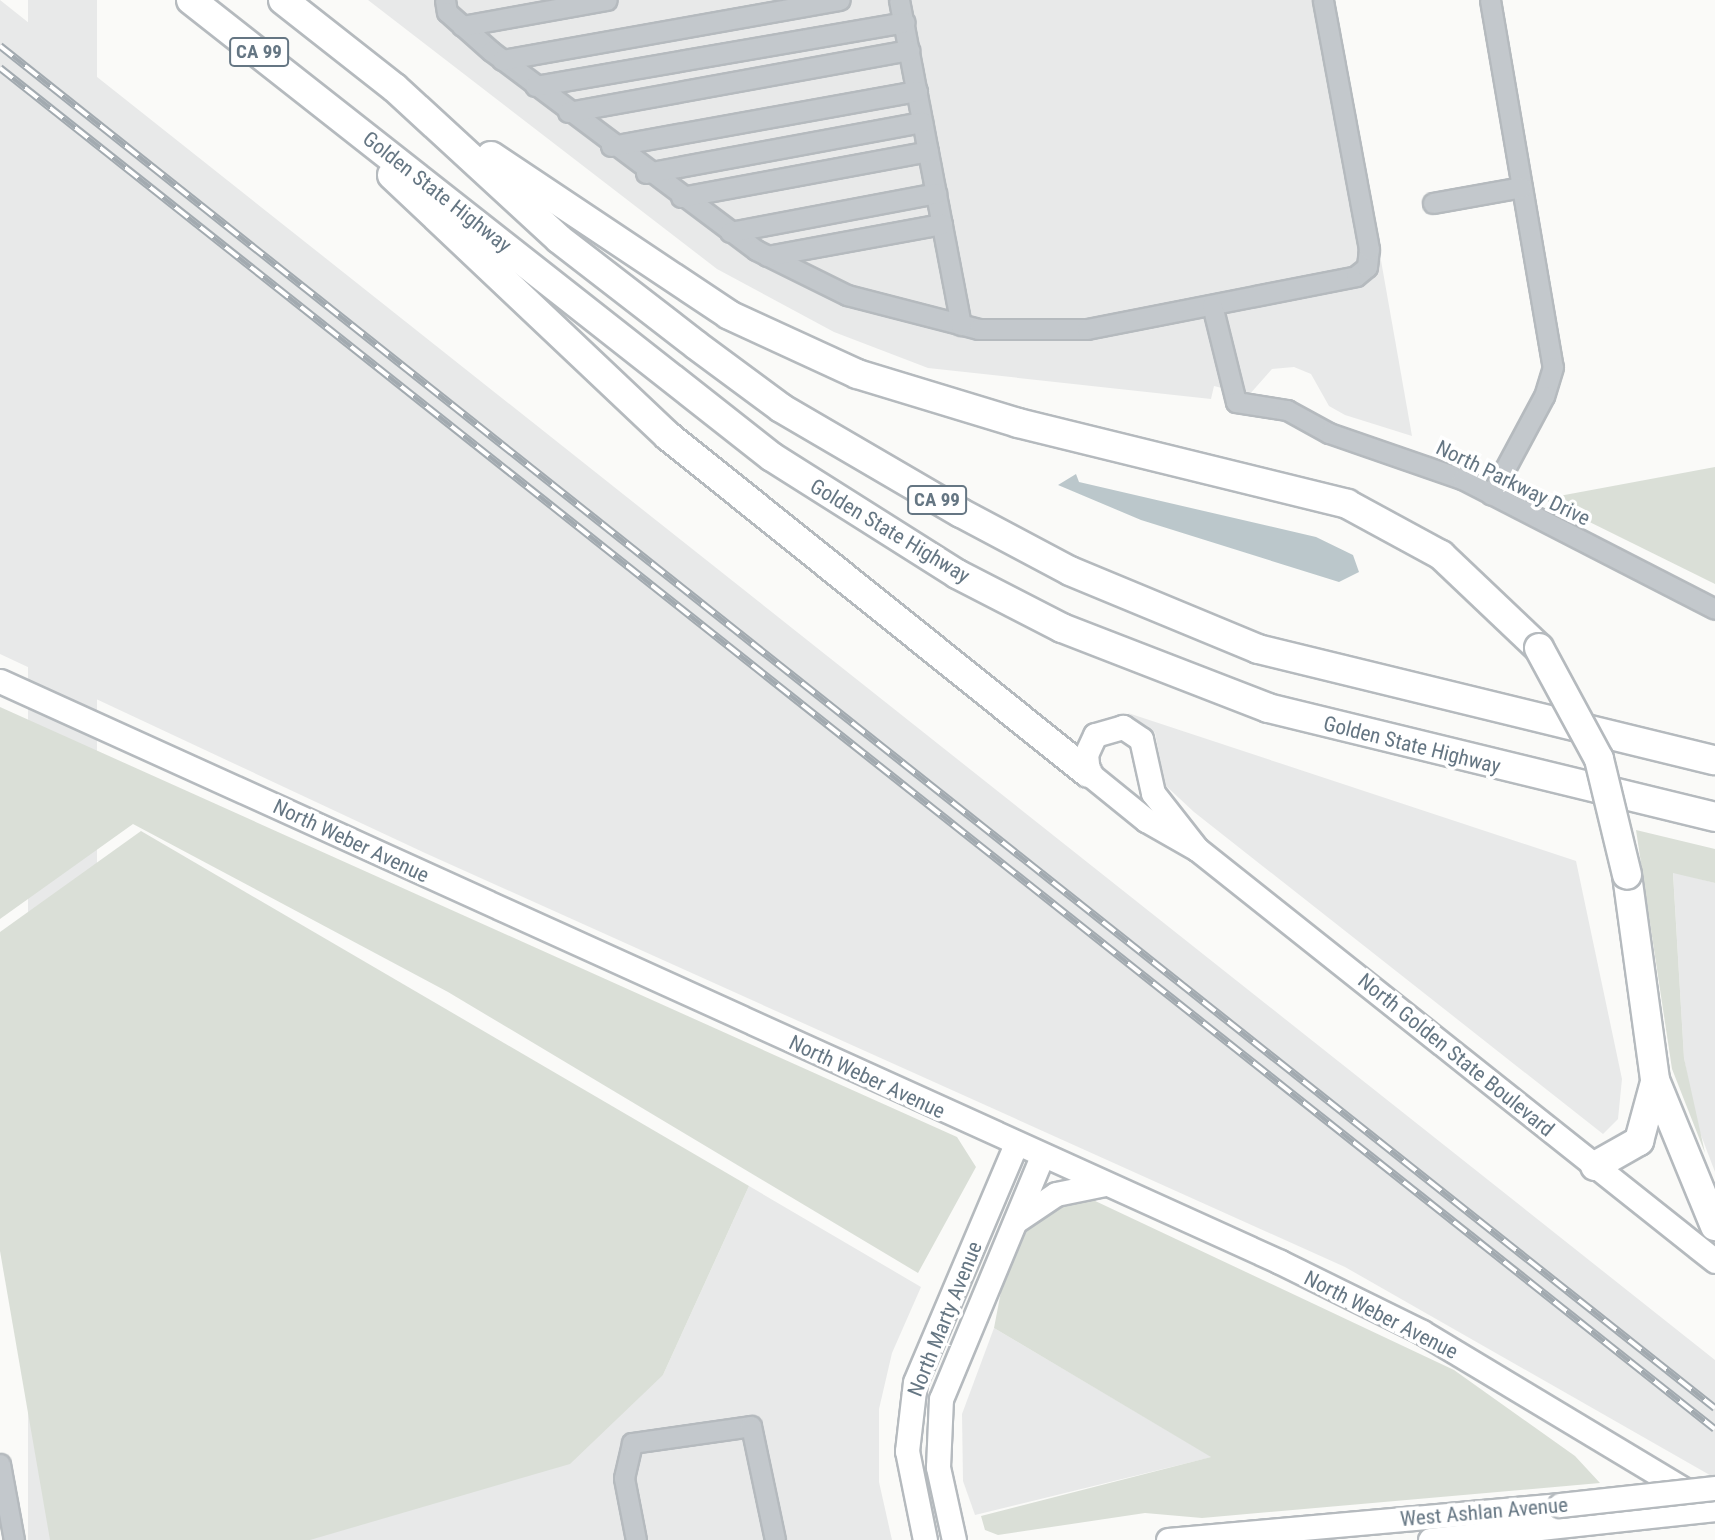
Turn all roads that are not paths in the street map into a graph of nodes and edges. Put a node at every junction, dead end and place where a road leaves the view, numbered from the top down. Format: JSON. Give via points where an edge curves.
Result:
{"nodes":[{"id":1,"x":191,"y":0,"type":"edge"},
{"id":2,"x":283,"y":0,"type":"edge"},
{"id":3,"x":445,"y":0,"type":"edge"},
{"id":4,"x":607,"y":0,"type":"edge"},
{"id":5,"x":840,"y":0,"type":"edge"},
{"id":6,"x":900,"y":0,"type":"edge"},
{"id":7,"x":1323,"y":0,"type":"edge"},
{"id":8,"x":1490,"y":0,"type":"edge"},
{"id":9,"x":904,"y":22,"type":"junction"},
{"id":10,"x":462,"y":26,"type":"junction"},
{"id":11,"x":909,"y":50,"type":"junction"},
{"id":12,"x":502,"y":60,"type":"junction"},
{"id":13,"x":535,"y":86,"type":"junction"},
{"id":14,"x":394,"y":88,"type":"junction"},
{"id":15,"x":917,"y":92,"type":"junction"},
{"id":16,"x":326,"y":104,"type":"junction"},
{"id":17,"x":568,"y":112,"type":"junction"},
{"id":18,"x":922,"y":122,"type":"junction"},
{"id":19,"x":611,"y":146,"type":"junction"},
{"id":20,"x":928,"y":151,"type":"junction"},
{"id":21,"x":646,"y":173,"type":"junction"},
{"id":22,"x":1522,"y":187,"type":"junction"},
{"id":23,"x":936,"y":193,"type":"junction"},
{"id":24,"x":681,"y":197,"type":"junction"},
{"id":25,"x":1433,"y":203,"type":"dead end"},
{"id":26,"x":942,"y":224,"type":"junction"},
{"id":27,"x":730,"y":232,"type":"junction"},
{"id":28,"x":767,"y":256,"type":"junction"},
{"id":29,"x":1212,"y":304,"type":"junction"},
{"id":30,"x":961,"y":325,"type":"junction"},
{"id":31,"x":1491,"y":495,"type":"junction"},
{"id":32,"x":1715,"y":608,"type":"edge"},
{"id":33,"x":0,"y":681,"type":"edge"},
{"id":34,"x":1715,"y":760,"type":"edge"},
{"id":35,"x":1088,"y":774,"type":"junction"},
{"id":36,"x":1715,"y":817,"type":"edge"},
{"id":37,"x":1197,"y":849,"type":"junction"},
{"id":38,"x":1655,"y":1080,"type":"junction"},
{"id":39,"x":1016,"y":1144,"type":"junction"},
{"id":40,"x":1042,"y":1156,"type":"junction"},
{"id":41,"x":1595,"y":1166,"type":"junction"},
{"id":42,"x":1107,"y":1184,"type":"junction"},
{"id":43,"x":1715,"y":1226,"type":"edge"},
{"id":44,"x":1009,"y":1228,"type":"junction"},
{"id":45,"x":1715,"y":1261,"type":"edge"},
{"id":46,"x":1,"y":1477,"type":"edge"},
{"id":47,"x":1715,"y":1488,"type":"edge"},
{"id":48,"x":1715,"y":1509,"type":"edge"},
{"id":49,"x":14,"y":1540,"type":"edge"},
{"id":50,"x":636,"y":1540,"type":"edge"},
{"id":51,"x":775,"y":1540,"type":"edge"},
{"id":52,"x":925,"y":1540,"type":"edge"},
{"id":53,"x":954,"y":1540,"type":"edge"},
{"id":54,"x":1168,"y":1540,"type":"edge"},
{"id":55,"x":1430,"y":1540,"type":"edge"}],
"edges":[{"from":1,"to":16,"type":"highway","name":"Golden State Highway","number":"CA 99"},
{"from":2,"to":14,"type":"highway","name":"Golden State Highway","number":"CA 99"},
{"from":3,"to":10,"type":"street","via":[[447,12]]},
{"from":4,"to":10,"type":"street"},
{"from":5,"to":12,"type":"street"},
{"from":6,"to":9,"type":"street"},
{"from":7,"to":29,"type":"street","via":[[1369,249],[1367,267],[1356,276]]},
{"from":8,"to":22,"type":"street"},
{"from":9,"to":11,"type":"street"},
{"from":9,"to":13,"type":"street"},
{"from":10,"to":12,"type":"street"},
{"from":11,"to":15,"type":"street"},
{"from":11,"to":17,"type":"street"},
{"from":12,"to":13,"type":"street"},
{"from":13,"to":17,"type":"street"},
{"from":14,"to":34,"type":"highway","name":"Golden State Highway","number":"CA 99","via":[[559,239],[781,408],[1070,571],[1178,620],[1318,666]]},
{"from":14,"to":38,"type":"highway","bridge":true,"via":[[621,248],[729,316],[857,374],[1347,504],[1441,555],[1539,648],[1600,759],[1627,875]]},
{"from":15,"to":18,"type":"street"},
{"from":15,"to":19,"type":"street"},
{"from":16,"to":35,"type":"highway","via":[[408,192],[668,436]]},
{"from":16,"to":36,"type":"highway","name":"Golden State Highway","number":"CA 99","via":[[772,457],[957,574],[1062,628],[1268,709]]},
{"from":17,"to":19,"type":"street"},
{"from":18,"to":20,"type":"street"},
{"from":18,"to":21,"type":"street"},
{"from":19,"to":21,"type":"street"},
{"from":20,"to":23,"type":"street"},
{"from":20,"to":24,"type":"street"},
{"from":21,"to":24,"type":"street"},
{"from":22,"to":25,"type":"street"},
{"from":22,"to":31,"type":"street","via":[[1553,367],[1544,396]]},
{"from":23,"to":26,"type":"street"},
{"from":23,"to":27,"type":"street"},
{"from":24,"to":27,"type":"street"},
{"from":26,"to":28,"type":"street"},
{"from":26,"to":30,"type":"street"},
{"from":27,"to":28,"type":"street"},
{"from":28,"to":30,"type":"street","via":[[847,296]]},
{"from":29,"to":30,"type":"street","via":[[1087,330]]},
{"from":29,"to":31,"type":"street","name":"North Parkway Drive","via":[[1237,402],[1287,410],[1329,433],[1419,462]]},
{"from":31,"to":32,"type":"street","name":"North Parkway Drive"},
{"from":33,"to":39,"type":"main road","name":"North Weber Avenue"},
{"from":35,"to":37,"type":"main road","name":"North Golden State Boulevard","via":[[1146,820]]},
{"from":35,"to":37,"type":"main road","name":"North Golden State Boulevard","via":[[1086,754],[1095,734],[1115,727],[1136,733],[1145,745],[1153,793]]},
{"from":37,"to":41,"type":"main road","name":"North Golden State Boulevard"},
{"from":38,"to":41,"type":"highway","via":[[1639,1141]]},
{"from":38,"to":43,"type":"highway"},
{"from":39,"to":40,"type":"main road","name":"North Weber Avenue"},
{"from":39,"to":52,"type":"main road","name":"North Marty Avenue","via":[[915,1382],[907,1451]]},
{"from":40,"to":42,"type":"main road","name":"North Weber Avenue"},
{"from":40,"to":44,"type":"main road","name":"North Marty Avenue"},
{"from":41,"to":45,"type":"main road","name":"North Golden State Boulevard"},
{"from":42,"to":44,"type":"main road","via":[[1056,1194]]},
{"from":42,"to":48,"type":"main road","name":"North Weber Avenue","via":[[1422,1332]]},
{"from":44,"to":53,"type":"main road","name":"North Marty Avenue","via":[[941,1399],[938,1467]]},
{"from":46,"to":49,"type":"street"},
{"from":47,"to":54,"type":"main road","name":"West Ashlan Avenue","bridge":true},
{"from":48,"to":55,"type":"main road","name":"West Ashlan Avenue"},
{"from":50,"to":51,"type":"street","via":[[624,1478],[632,1443],[751,1426]]}]}
